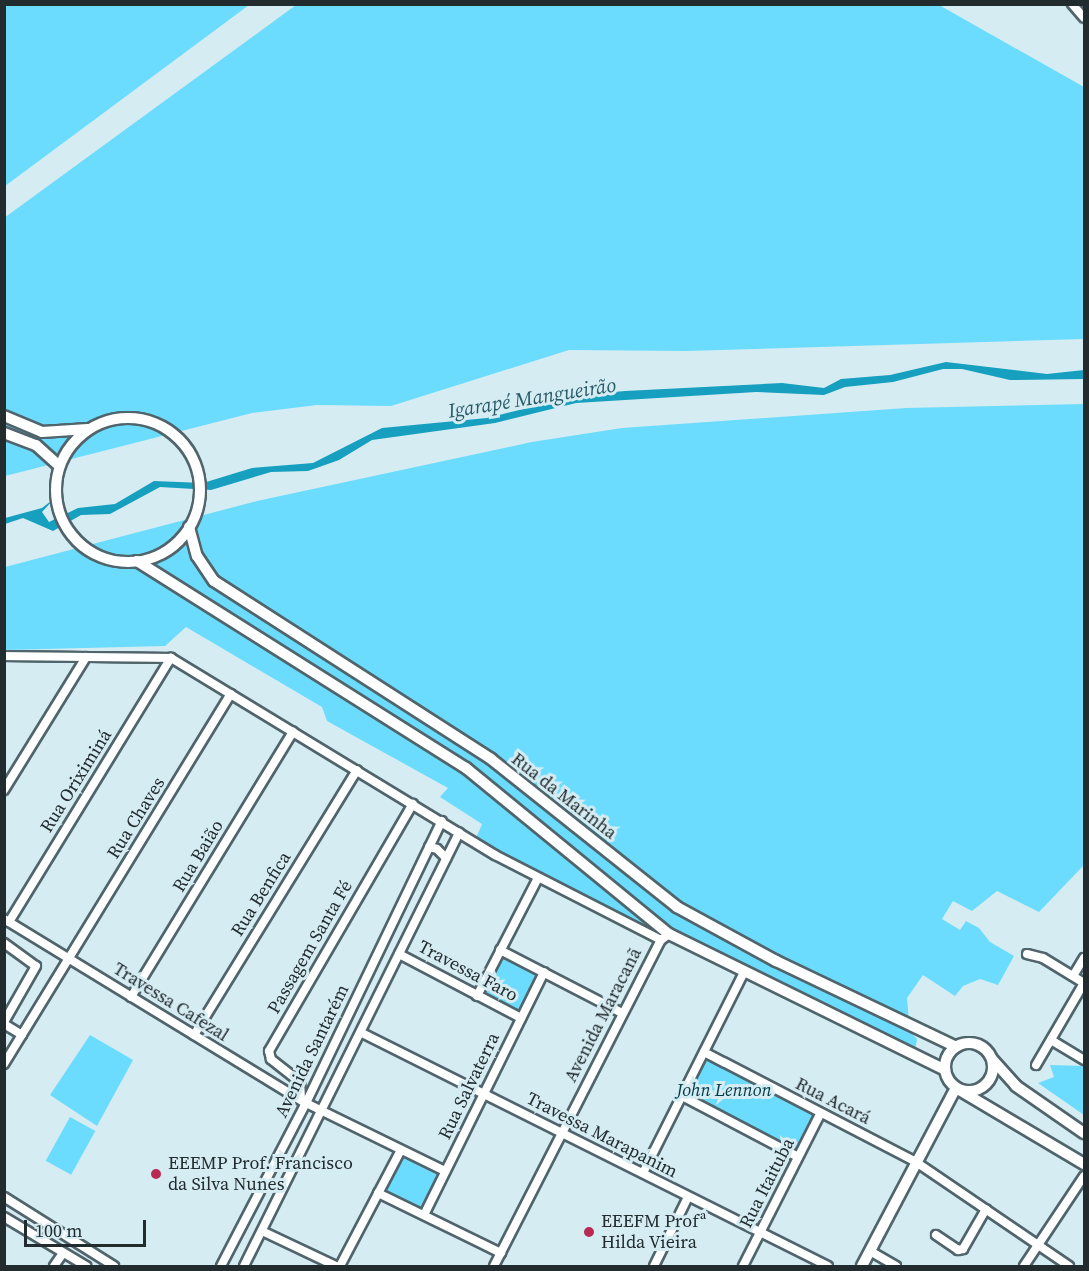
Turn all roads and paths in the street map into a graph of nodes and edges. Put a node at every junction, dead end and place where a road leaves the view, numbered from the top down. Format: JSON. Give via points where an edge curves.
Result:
{"nodes":[{"id":1,"x":1072,"y":4,"type":"edge"},
{"id":2,"x":1084,"y":18,"type":"edge"},
{"id":3,"x":4,"y":416,"type":"edge"},
{"id":4,"x":88,"y":429,"type":"junction"},
{"id":5,"x":4,"y":433,"type":"edge"},
{"id":6,"x":59,"y":466,"type":"junction"},
{"id":7,"x":189,"y":527,"type":"junction"},
{"id":8,"x":137,"y":561,"type":"junction"},
{"id":9,"x":4,"y":656,"type":"edge"},
{"id":10,"x":86,"y":657,"type":"junction"},
{"id":11,"x":171,"y":658,"type":"junction"},
{"id":12,"x":231,"y":694,"type":"junction"},
{"id":13,"x":294,"y":732,"type":"junction"},
{"id":14,"x":357,"y":770,"type":"junction"},
{"id":15,"x":4,"y":790,"type":"edge"},
{"id":16,"x":413,"y":804,"type":"junction"},
{"id":17,"x":442,"y":821,"type":"junction"},
{"id":18,"x":459,"y":832,"type":"junction"},
{"id":19,"x":429,"y":847,"type":"junction"},
{"id":20,"x":446,"y":858,"type":"junction"},
{"id":21,"x":538,"y":878,"type":"junction"},
{"id":22,"x":7,"y":920,"type":"edge"},
{"id":23,"x":665,"y":937,"type":"junction"},
{"id":24,"x":4,"y":943,"type":"edge"},
{"id":25,"x":500,"y":950,"type":"junction"},
{"id":26,"x":399,"y":954,"type":"junction"},
{"id":27,"x":1027,"y":954,"type":"dead end"},
{"id":28,"x":69,"y":958,"type":"junction"},
{"id":29,"x":1084,"y":958,"type":"edge"},
{"id":30,"x":544,"y":972,"type":"junction"},
{"id":31,"x":744,"y":972,"type":"junction"},
{"id":32,"x":1073,"y":976,"type":"junction"},
{"id":33,"x":477,"y":996,"type":"junction"},
{"id":34,"x":131,"y":997,"type":"junction"},
{"id":35,"x":622,"y":1013,"type":"junction"},
{"id":36,"x":521,"y":1018,"type":"junction"},
{"id":37,"x":4,"y":1023,"type":"edge"},
{"id":38,"x":362,"y":1033,"type":"junction"},
{"id":39,"x":22,"y":1035,"type":"junction"},
{"id":40,"x":194,"y":1035,"type":"junction"},
{"id":41,"x":1051,"y":1040,"type":"junction"},
{"id":42,"x":956,"y":1047,"type":"junction"},
{"id":43,"x":704,"y":1052,"type":"junction"},
{"id":44,"x":992,"y":1059,"type":"junction"},
{"id":45,"x":1084,"y":1060,"type":"edge"},
{"id":46,"x":4,"y":1064,"type":"edge"},
{"id":47,"x":1036,"y":1065,"type":"dead end"},
{"id":48,"x":945,"y":1070,"type":"junction"},
{"id":49,"x":956,"y":1088,"type":"junction"},
{"id":50,"x":484,"y":1094,"type":"junction"},
{"id":51,"x":682,"y":1096,"type":"junction"},
{"id":52,"x":303,"y":1101,"type":"junction"},
{"id":53,"x":323,"y":1111,"type":"junction"},
{"id":54,"x":820,"y":1114,"type":"junction"},
{"id":55,"x":561,"y":1132,"type":"junction"},
{"id":56,"x":1084,"y":1133,"type":"edge"},
{"id":57,"x":401,"y":1150,"type":"junction"},
{"id":58,"x":798,"y":1157,"type":"junction"},
{"id":59,"x":916,"y":1162,"type":"junction"},
{"id":60,"x":1084,"y":1164,"type":"edge"},
{"id":61,"x":445,"y":1171,"type":"junction"},
{"id":62,"x":643,"y":1173,"type":"junction"},
{"id":63,"x":1084,"y":1176,"type":"edge"},
{"id":64,"x":378,"y":1193,"type":"junction"},
{"id":65,"x":4,"y":1197,"type":"edge"},
{"id":66,"x":688,"y":1197,"type":"junction"},
{"id":67,"x":986,"y":1209,"type":"junction"},
{"id":68,"x":424,"y":1215,"type":"junction"},
{"id":69,"x":4,"y":1217,"type":"edge"},
{"id":70,"x":262,"y":1231,"type":"junction"},
{"id":71,"x":759,"y":1233,"type":"junction"},
{"id":72,"x":936,"y":1235,"type":"dead end"},
{"id":73,"x":1039,"y":1245,"type":"junction"},
{"id":74,"x":870,"y":1251,"type":"junction"},
{"id":75,"x":63,"y":1252,"type":"junction"},
{"id":76,"x":501,"y":1253,"type":"junction"},
{"id":77,"x":54,"y":1266,"type":"edge"},
{"id":78,"x":86,"y":1266,"type":"edge"},
{"id":79,"x":114,"y":1266,"type":"edge"},
{"id":80,"x":221,"y":1266,"type":"edge"},
{"id":81,"x":244,"y":1266,"type":"edge"},
{"id":82,"x":338,"y":1266,"type":"edge"},
{"id":83,"x":494,"y":1266,"type":"edge"},
{"id":84,"x":654,"y":1266,"type":"edge"},
{"id":85,"x":743,"y":1266,"type":"edge"},
{"id":86,"x":828,"y":1266,"type":"edge"},
{"id":87,"x":862,"y":1266,"type":"edge"},
{"id":88,"x":896,"y":1266,"type":"edge"},
{"id":89,"x":1024,"y":1266,"type":"edge"},
{"id":90,"x":1069,"y":1266,"type":"edge"}],
"edges":[{"from":1,"to":2,"type":"street"},
{"from":3,"to":4,"type":"main road","via":[[42,432]]},
{"from":4,"to":6,"type":"main road","via":[[76,439]]},
{"from":4,"to":7,"type":"main road","via":[[119,418],[159,425],[188,449],[200,497]]},
{"from":5,"to":6,"type":"main road","via":[[36,445]]},
{"from":6,"to":8,"type":"main road","via":[[56,482],[60,514],[67,528],[90,551],[121,561]]},
{"from":7,"to":8,"type":"main road","via":[[167,550]]},
{"from":7,"to":42,"type":"main road","name":"Rua da Marinha","via":[[197,556],[214,581],[491,759],[677,907],[776,961]]},
{"from":8,"to":23,"type":"main road","via":[[466,768]]},
{"from":9,"to":10,"type":"street"},
{"from":10,"to":11,"type":"street"},
{"from":10,"to":15,"type":"street"},
{"from":11,"to":12,"type":"street"},
{"from":11,"to":22,"type":"street","name":"Rua Oriximiná"},
{"from":12,"to":13,"type":"street"},
{"from":12,"to":28,"type":"street","name":"Rua Chaves"},
{"from":13,"to":14,"type":"street"},
{"from":13,"to":34,"type":"street","name":"Rua Baião"},
{"from":14,"to":16,"type":"street"},
{"from":14,"to":40,"type":"street","name":"Rua Benfica"},
{"from":16,"to":17,"type":"street"},
{"from":16,"to":52,"type":"street","name":"Passagem Santa Fé","via":[[269,1051],[271,1059],[300,1082]]},
{"from":17,"to":18,"type":"street"},
{"from":17,"to":19,"type":"street","name":"Avenida Santarém"},
{"from":18,"to":20,"type":"street","name":"Avenida Santarém"},
{"from":18,"to":21,"type":"street"},
{"from":19,"to":20,"type":"street"},
{"from":19,"to":52,"type":"street","name":"Avenida Santarém"},
{"from":20,"to":26,"type":"street","name":"Avenida Santarém"},
{"from":21,"to":23,"type":"street"},
{"from":21,"to":25,"type":"street"},
{"from":22,"to":28,"type":"street","name":"Travessa Cafezal"},
{"from":23,"to":31,"type":"main road"},
{"from":23,"to":35,"type":"street","name":"Avenida Maracanã"},
{"from":24,"to":37,"type":"street","via":[[36,966]]},
{"from":25,"to":30,"type":"street"},
{"from":25,"to":33,"type":"street"},
{"from":26,"to":33,"type":"street","name":"Travessa Faro"},
{"from":26,"to":38,"type":"street","name":"Avenida Santarém"},
{"from":27,"to":32,"type":"street","via":[[1043,958]]},
{"from":28,"to":34,"type":"street","name":"Travessa Cafezal"},
{"from":28,"to":39,"type":"street","name":"Rua Chaves"},
{"from":29,"to":32,"type":"street"},
{"from":30,"to":35,"type":"street"},
{"from":30,"to":36,"type":"street","name":"Rua Salvaterra"},
{"from":31,"to":43,"type":"street"},
{"from":31,"to":48,"type":"main road"},
{"from":32,"to":41,"type":"street","via":[[1084,982]]},
{"from":33,"to":36,"type":"street","name":"Travessa Faro"},
{"from":34,"to":40,"type":"street","name":"Travessa Cafezal"},
{"from":35,"to":55,"type":"street","name":"Avenida Maracanã"},
{"from":36,"to":50,"type":"street","name":"Rua Salvaterra"},
{"from":37,"to":39,"type":"street"},
{"from":38,"to":50,"type":"street","name":"Travessa Marapanim"},
{"from":38,"to":53,"type":"street","name":"Avenida Santarém"},
{"from":39,"to":46,"type":"street","name":"Rua Chaves"},
{"from":40,"to":52,"type":"street","name":"Travessa Cafezal"},
{"from":41,"to":45,"type":"street"},
{"from":41,"to":47,"type":"street"},
{"from":42,"to":44,"type":"main road","via":[[977,1044]]},
{"from":42,"to":48,"type":"main road","via":[[948,1054]]},
{"from":43,"to":51,"type":"street"},
{"from":43,"to":54,"type":"street","name":"Rua Acará"},
{"from":44,"to":49,"type":"main road","via":[[993,1075],[983,1088],[967,1092]]},
{"from":44,"to":56,"type":"main road","via":[[1016,1086]]},
{"from":48,"to":49,"type":"main road"},
{"from":49,"to":59,"type":"main road"},
{"from":49,"to":60,"type":"main road"},
{"from":50,"to":55,"type":"street","name":"Travessa Marapanim"},
{"from":50,"to":61,"type":"street","name":"Rua Salvaterra"},
{"from":51,"to":58,"type":"street"},
{"from":51,"to":62,"type":"street"},
{"from":52,"to":53,"type":"street","name":"Travessa Cafezal"},
{"from":52,"to":80,"type":"street","name":"Avenida Santarém"},
{"from":53,"to":57,"type":"street","name":"Travessa Cafezal"},
{"from":53,"to":70,"type":"street","name":"Avenida Santarém"},
{"from":54,"to":58,"type":"street","name":"Rua Itaituba"},
{"from":54,"to":59,"type":"street","name":"Rua Acará"},
{"from":55,"to":62,"type":"street","name":"Travessa Marapanim"},
{"from":55,"to":76,"type":"street","name":"Avenida Maracanã"},
{"from":57,"to":61,"type":"street","name":"Travessa Cafezal"},
{"from":57,"to":64,"type":"street"},
{"from":58,"to":71,"type":"street","name":"Rua Itaituba"},
{"from":59,"to":67,"type":"street","name":"Rua Acará"},
{"from":59,"to":74,"type":"main road"},
{"from":61,"to":68,"type":"street","name":"Rua Salvaterra"},
{"from":62,"to":66,"type":"street","name":"Travessa Marapanim"},
{"from":63,"to":73,"type":"street"},
{"from":64,"to":68,"type":"street"},
{"from":64,"to":82,"type":"street"},
{"from":65,"to":79,"type":"street"},
{"from":66,"to":71,"type":"street","name":"Travessa Marapanim"},
{"from":66,"to":84,"type":"street"},
{"from":67,"to":72,"type":"street","via":[[960,1250]]},
{"from":67,"to":73,"type":"street","name":"Rua Acará"},
{"from":68,"to":76,"type":"street"},
{"from":69,"to":75,"type":"street"},
{"from":70,"to":81,"type":"street","name":"Avenida Santarém"},
{"from":70,"to":82,"type":"street"},
{"from":71,"to":85,"type":"street","name":"Rua Itaituba"},
{"from":71,"to":86,"type":"street","name":"Travessa Marapanim"},
{"from":73,"to":89,"type":"street"},
{"from":73,"to":90,"type":"street","name":"Rua Acará"},
{"from":74,"to":87,"type":"main road"},
{"from":74,"to":88,"type":"street"},
{"from":75,"to":77,"type":"street"},
{"from":75,"to":78,"type":"street"},
{"from":76,"to":83,"type":"street","name":"Avenida Maracanã"}]}
